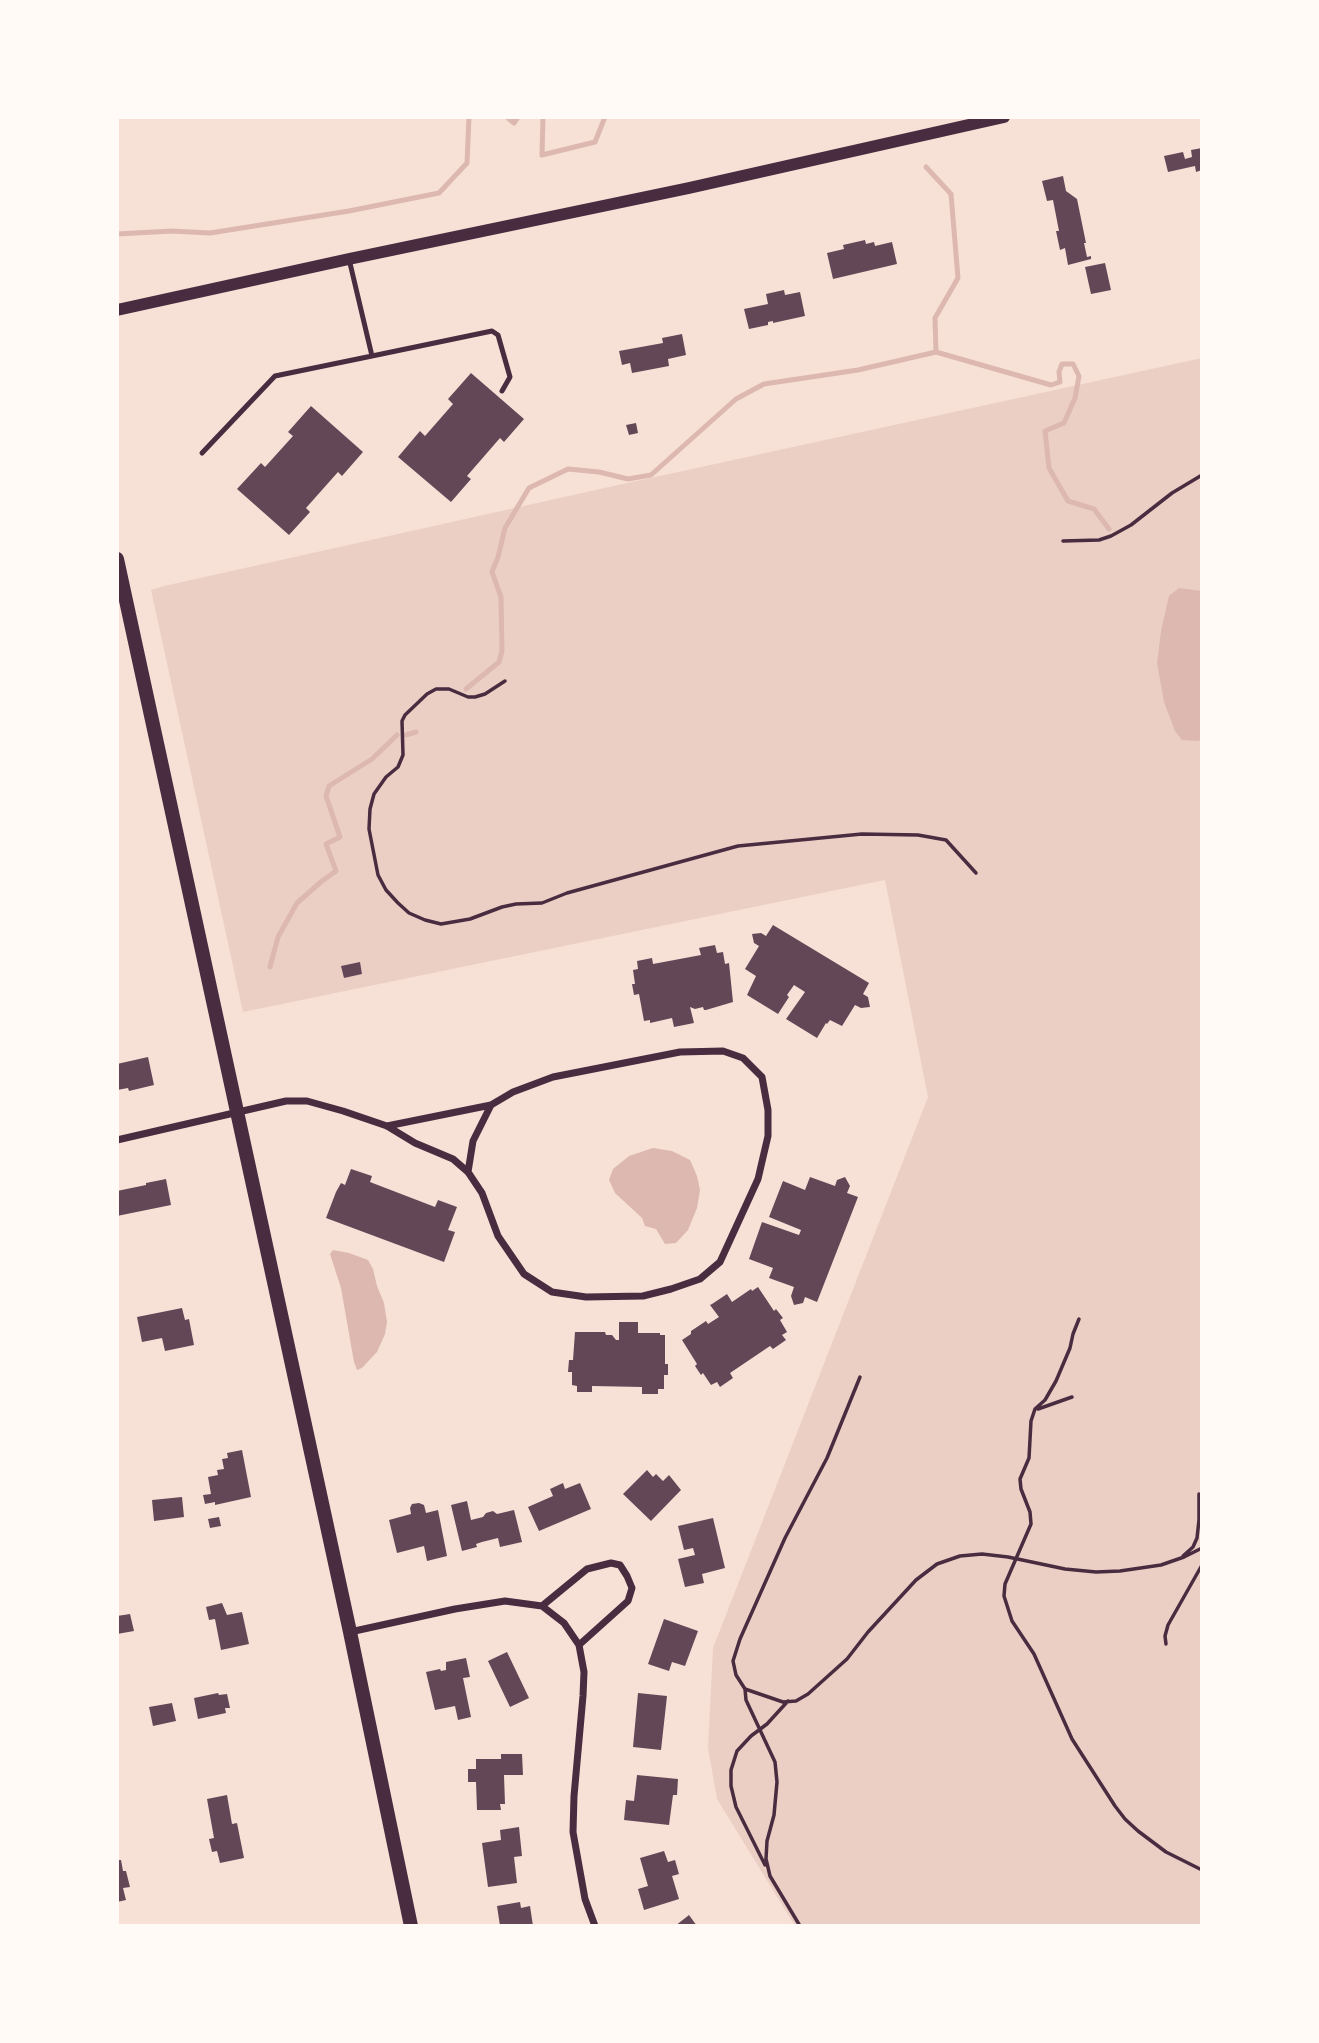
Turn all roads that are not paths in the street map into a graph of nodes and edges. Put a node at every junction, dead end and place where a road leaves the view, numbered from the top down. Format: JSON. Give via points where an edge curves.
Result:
{"nodes":[{"id":1,"x":1004,"y":117,"type":"edge"},
{"id":2,"x":349,"y":259,"type":"junction"},
{"id":3,"x":117,"y":310,"type":"edge"},
{"id":4,"x":372,"y":356,"type":"junction"},
{"id":5,"x":502,"y":391,"type":"dead end"},
{"id":6,"x":202,"y":453,"type":"dead end"},
{"id":7,"x":117,"y":559,"type":"edge"},
{"id":8,"x":491,"y":1105,"type":"junction"},
{"id":9,"x":239,"y":1113,"type":"junction"},
{"id":10,"x":387,"y":1126,"type":"junction"},
{"id":11,"x":117,"y":1140,"type":"edge"},
{"id":12,"x":468,"y":1172,"type":"junction"},
{"id":13,"x":542,"y":1606,"type":"junction"},
{"id":14,"x":350,"y":1632,"type":"junction"},
{"id":15,"x":579,"y":1646,"type":"junction"},
{"id":16,"x":411,"y":1926,"type":"edge"},
{"id":17,"x":595,"y":1926,"type":"edge"}],
"edges":[{"from":1,"to":2,"type":"street"},
{"from":2,"to":3,"type":"street"},
{"from":2,"to":4,"type":"lane"},
{"from":4,"to":5,"type":"lane","via":[[492,331],[498,335],[510,377]]},
{"from":4,"to":6,"type":"lane","via":[[275,376]]},
{"from":7,"to":9,"type":"main road"},
{"from":8,"to":10,"type":"street"},
{"from":8,"to":12,"type":"street","via":[[473,1141]]},
{"from":8,"to":12,"type":"street","via":[[553,1077],[680,1052],[723,1051],[743,1058],[762,1077],[768,1136],[758,1179],[720,1262],[701,1279],[643,1296],[586,1297],[552,1292],[524,1273],[498,1236],[482,1193]]},
{"from":9,"to":10,"type":"street","via":[[299,1100]]},
{"from":9,"to":11,"type":"street"},
{"from":9,"to":14,"type":"main road"},
{"from":10,"to":12,"type":"street","via":[[453,1159]]},
{"from":13,"to":14,"type":"street","via":[[505,1601]]},
{"from":13,"to":15,"type":"street","via":[[564,1623]]},
{"from":13,"to":15,"type":"street","via":[[587,1569],[620,1565],[632,1588],[628,1601]]},
{"from":14,"to":16,"type":"main road"},
{"from":15,"to":17,"type":"street","via":[[584,1672],[573,1832],[585,1899]]}]}
